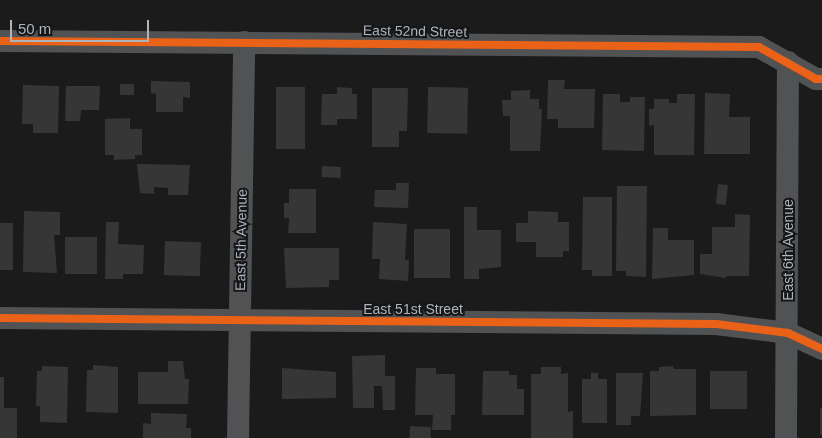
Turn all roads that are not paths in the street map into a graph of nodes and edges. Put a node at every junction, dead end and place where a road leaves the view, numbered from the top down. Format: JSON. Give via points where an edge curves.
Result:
{"nodes":[{"id":1,"x":0,"y":42,"type":"edge"},
{"id":2,"x":244,"y":42,"type":"junction"},
{"id":3,"x":788,"y":62,"type":"junction"},
{"id":4,"x":822,"y":79,"type":"edge"},
{"id":5,"x":0,"y":318,"type":"edge"},
{"id":6,"x":239,"y":320,"type":"junction"},
{"id":7,"x":788,"y":333,"type":"junction"},
{"id":8,"x":822,"y":349,"type":"edge"},
{"id":9,"x":238,"y":438,"type":"edge"},
{"id":10,"x":786,"y":438,"type":"edge"}],
"edges":[{"from":1,"to":2,"type":"street","name":"East 52nd Street"},
{"from":2,"to":3,"type":"street","name":"East 52nd Street","via":[[758,47]]},
{"from":2,"to":6,"type":"street","name":"East 5th Avenue"},
{"from":3,"to":4,"type":"street","name":"East 52nd Street","via":[[816,79]]},
{"from":3,"to":7,"type":"street","name":"East 6th Avenue"},
{"from":5,"to":6,"type":"street","name":"East 51st Street"},
{"from":6,"to":7,"type":"street","name":"East 51st Street","via":[[716,324]]},
{"from":6,"to":9,"type":"street","name":"East 5th Avenue"},
{"from":7,"to":8,"type":"street","name":"East 51st Street"},
{"from":7,"to":10,"type":"street","name":"East 6th Avenue"}]}
